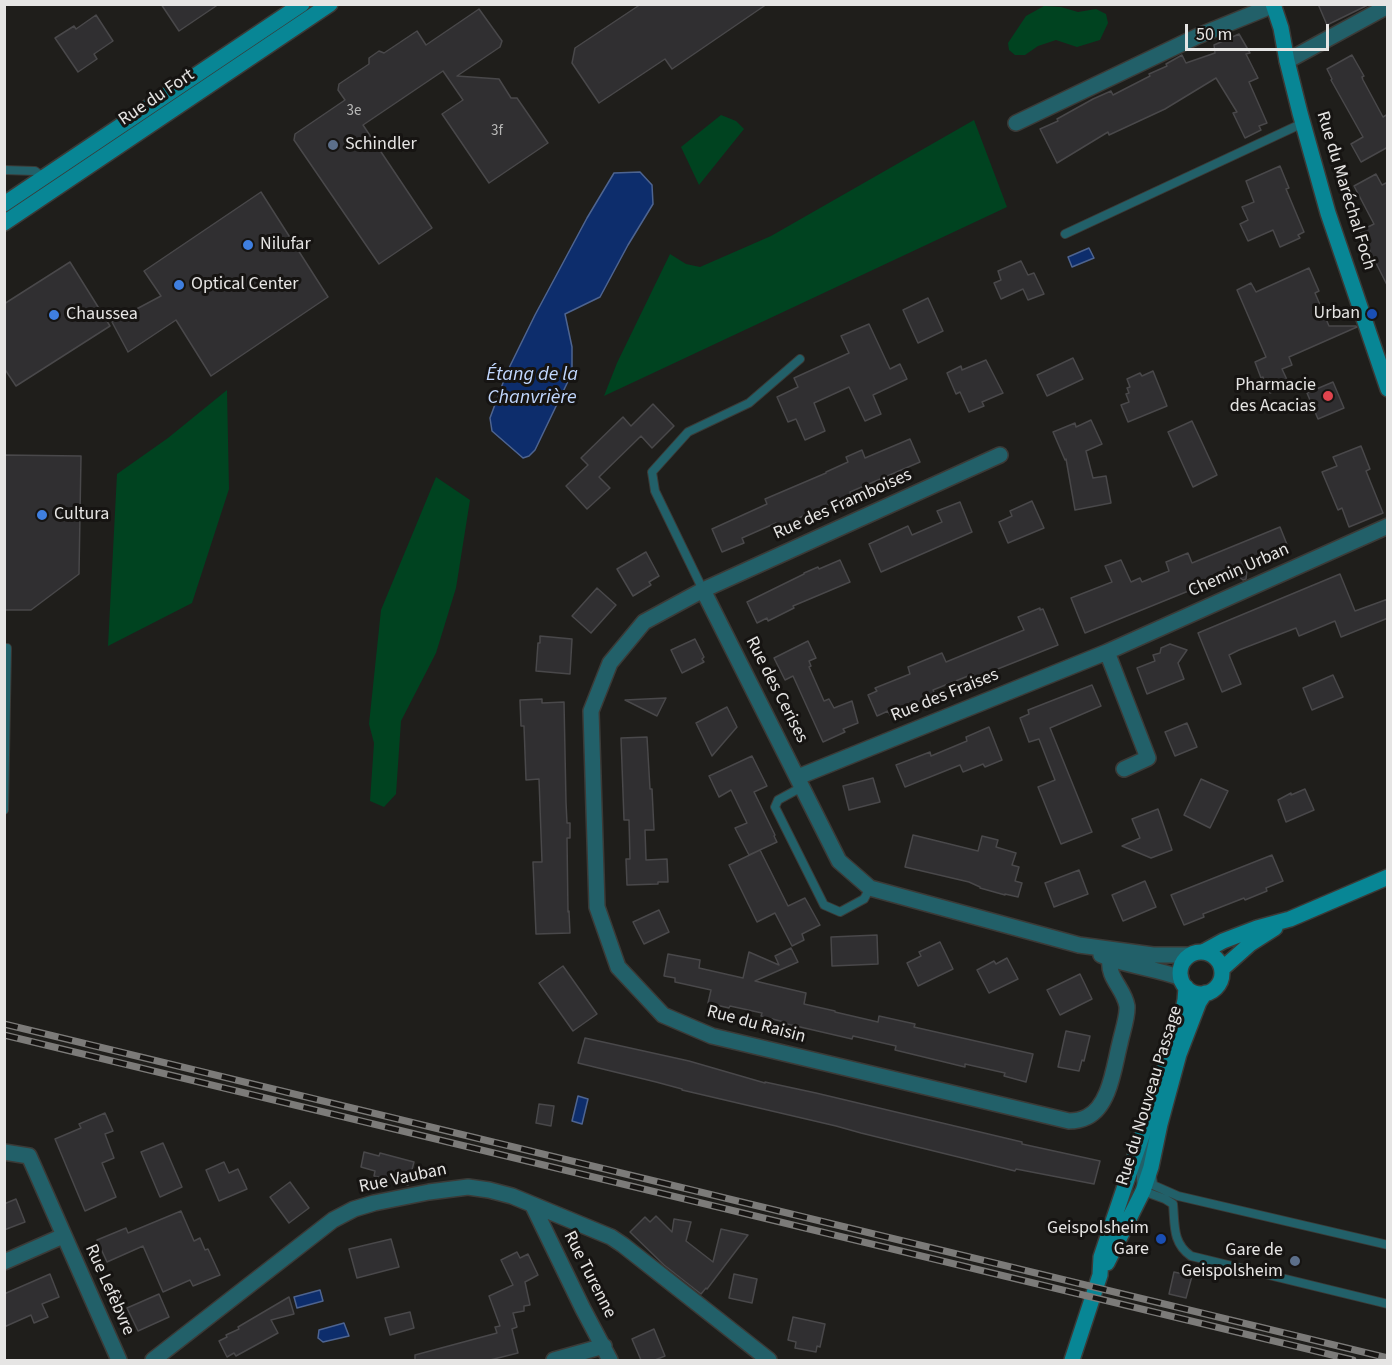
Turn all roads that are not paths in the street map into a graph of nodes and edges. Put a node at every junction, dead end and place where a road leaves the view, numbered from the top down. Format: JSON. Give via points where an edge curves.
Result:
{"nodes":[{"id":1,"x":302,"y":4,"type":"edge"},
{"id":2,"x":330,"y":4,"type":"edge"},
{"id":3,"x":1274,"y":5,"type":"edge"},
{"id":4,"x":1388,"y":6,"type":"edge"},
{"id":5,"x":1287,"y":61,"type":"junction"},
{"id":6,"x":1016,"y":123,"type":"dead end"},
{"id":7,"x":1303,"y":123,"type":"junction"},
{"id":8,"x":4,"y":170,"type":"edge"},
{"id":9,"x":43,"y":178,"type":"junction"},
{"id":10,"x":53,"y":190,"type":"junction"},
{"id":11,"x":4,"y":204,"type":"edge"},
{"id":12,"x":4,"y":223,"type":"edge"},
{"id":13,"x":1065,"y":234,"type":"dead end"},
{"id":14,"x":800,"y":359,"type":"dead end"},
{"id":15,"x":1387,"y":387,"type":"edge"},
{"id":16,"x":1000,"y":455,"type":"dead end"},
{"id":17,"x":1388,"y":526,"type":"edge"},
{"id":18,"x":703,"y":590,"type":"junction"},
{"id":19,"x":4,"y":648,"type":"edge"},
{"id":20,"x":1107,"y":652,"type":"junction"},
{"id":21,"x":1124,"y":769,"type":"dead end"},
{"id":22,"x":801,"y":782,"type":"junction"},
{"id":23,"x":4,"y":810,"type":"edge"},
{"id":24,"x":1388,"y":878,"type":"edge"},
{"id":25,"x":870,"y":888,"type":"junction"},
{"id":26,"x":1290,"y":919,"type":"junction"},
{"id":27,"x":1079,"y":945,"type":"junction"},
{"id":28,"x":1196,"y":954,"type":"junction"},
{"id":29,"x":1110,"y":959,"type":"junction"},
{"id":30,"x":1222,"y":969,"type":"junction"},
{"id":31,"x":1184,"y":983,"type":"junction"},
{"id":32,"x":1205,"y":993,"type":"junction"},
{"id":33,"x":1166,"y":1068,"type":"junction"},
{"id":34,"x":4,"y":1152,"type":"edge"},
{"id":35,"x":1151,"y":1167,"type":"junction"},
{"id":36,"x":1143,"y":1191,"type":"junction"},
{"id":37,"x":1158,"y":1197,"type":"junction"},
{"id":38,"x":1176,"y":1200,"type":"junction"},
{"id":39,"x":534,"y":1206,"type":"junction"},
{"id":40,"x":1132,"y":1214,"type":"junction"},
{"id":41,"x":63,"y":1236,"type":"junction"},
{"id":42,"x":1388,"y":1245,"type":"edge"},
{"id":43,"x":4,"y":1262,"type":"edge"},
{"id":44,"x":1100,"y":1275,"type":"junction"},
{"id":45,"x":1388,"y":1304,"type":"edge"},
{"id":46,"x":607,"y":1353,"type":"edge"},
{"id":47,"x":119,"y":1360,"type":"edge"},
{"id":48,"x":153,"y":1360,"type":"edge"},
{"id":49,"x":554,"y":1360,"type":"edge"},
{"id":50,"x":769,"y":1360,"type":"edge"},
{"id":51,"x":1072,"y":1360,"type":"edge"}],
"edges":[{"from":1,"to":9,"type":"main road","name":"Rue du Fort"},
{"from":2,"to":10,"type":"main road","name":"Rue du Fort"},
{"from":3,"to":5,"type":"main road","name":"Rue du Maréchal Foch"},
{"from":3,"to":6,"type":"street","name":"Rue du Maréchal Foch","via":[[1198,36]]},
{"from":4,"to":5,"type":"street"},
{"from":5,"to":7,"type":"main road","name":"Rue du Maréchal Foch"},
{"from":7,"to":13,"type":"lane"},
{"from":7,"to":15,"type":"main road","name":"Rue du Maréchal Foch","via":[[1328,213]]},
{"from":8,"to":9,"type":"lane","via":[[35,171]]},
{"from":9,"to":10,"type":"lane"},
{"from":9,"to":11,"type":"main road","name":"Rue du Fort"},
{"from":10,"to":12,"type":"main road","name":"Rue du Fort"},
{"from":14,"to":18,"type":"lane","name":"Rue des Cerises","via":[[749,403],[688,432],[652,472],[655,491]]},
{"from":16,"to":18,"type":"street","name":"Rue des Framboises"},
{"from":17,"to":20,"type":"street","name":"Chemin Urban"},
{"from":18,"to":22,"type":"street","name":"Rue des Cerises"},
{"from":18,"to":29,"type":"street","name":"Rue du Raisin","via":[[644,622],[610,663],[591,711],[597,907],[618,967],[663,1015],[712,1036],[1057,1119],[1079,1120],[1096,1110],[1105,1097],[1127,1008],[1111,973]]},
{"from":19,"to":23,"type":"lane"},
{"from":20,"to":21,"type":"street","via":[[1148,758]]},
{"from":20,"to":22,"type":"street","name":"Rue des Fraises"},
{"from":22,"to":25,"type":"street","name":"Rue des Cerises","via":[[839,861]]},
{"from":22,"to":25,"type":"lane","via":[[775,807],[824,905],[840,912],[864,899]]},
{"from":24,"to":26,"type":"main road"},
{"from":25,"to":27,"type":"street","name":"Rue des Cerises"},
{"from":26,"to":28,"type":"main road","via":[[1249,931]]},
{"from":26,"to":30,"type":"main road","via":[[1250,944]]},
{"from":27,"to":28,"type":"street","name":"Rue des Cerises","via":[[1153,954]]},
{"from":27,"to":29,"type":"street","name":"Rue des Cerises"},
{"from":28,"to":30,"type":"main road","via":[[1216,957]]},
{"from":28,"to":31,"type":"main road","via":[[1184,960],[1181,967]]},
{"from":29,"to":31,"type":"street","name":"Rue des Cerises","via":[[1164,972]]},
{"from":30,"to":32,"type":"main road","via":[[1220,982]]},
{"from":31,"to":32,"type":"main road","via":[[1192,992]]},
{"from":31,"to":33,"type":"main road","name":"Rue du Nouveau Passage","via":[[1181,1020]]},
{"from":32,"to":35,"type":"main road","name":"Rue du Nouveau Passage","via":[[1179,1054]]},
{"from":33,"to":36,"type":"lane","via":[[1157,1117],[1140,1173]]},
{"from":33,"to":44,"type":"main road","name":"Rue du Nouveau Passage","via":[[1101,1257]]},
{"from":34,"to":41,"type":"street","name":"Rue Lefèbvre","via":[[28,1156]]},
{"from":35,"to":36,"type":"main road","name":"Rue du Nouveau Passage"},
{"from":35,"to":38,"type":"lane","via":[[1153,1185]]},
{"from":36,"to":37,"type":"lane"},
{"from":36,"to":40,"type":"main road","name":"Rue du Nouveau Passage"},
{"from":37,"to":38,"type":"lane"},
{"from":37,"to":40,"type":"lane","via":[[1144,1202]]},
{"from":38,"to":42,"type":"lane"},
{"from":38,"to":45,"type":"lane","via":[[1177,1240],[1191,1256]]},
{"from":39,"to":46,"type":"street","name":"Rue Turenne"},
{"from":39,"to":48,"type":"street","name":"Rue Vauban","via":[[468,1187],[429,1191],[354,1209],[333,1220]]},
{"from":39,"to":50,"type":"street","name":"Rue Vauban","via":[[611,1237]]},
{"from":40,"to":44,"type":"main road","name":"Rue du Nouveau Passage"},
{"from":41,"to":43,"type":"street","name":"Rue Lefèbvre"},
{"from":41,"to":47,"type":"street","name":"Rue Lefèbvre"},
{"from":44,"to":51,"type":"main road","name":"Rue du Nouveau Passage"},
{"from":46,"to":49,"type":"street"}]}
